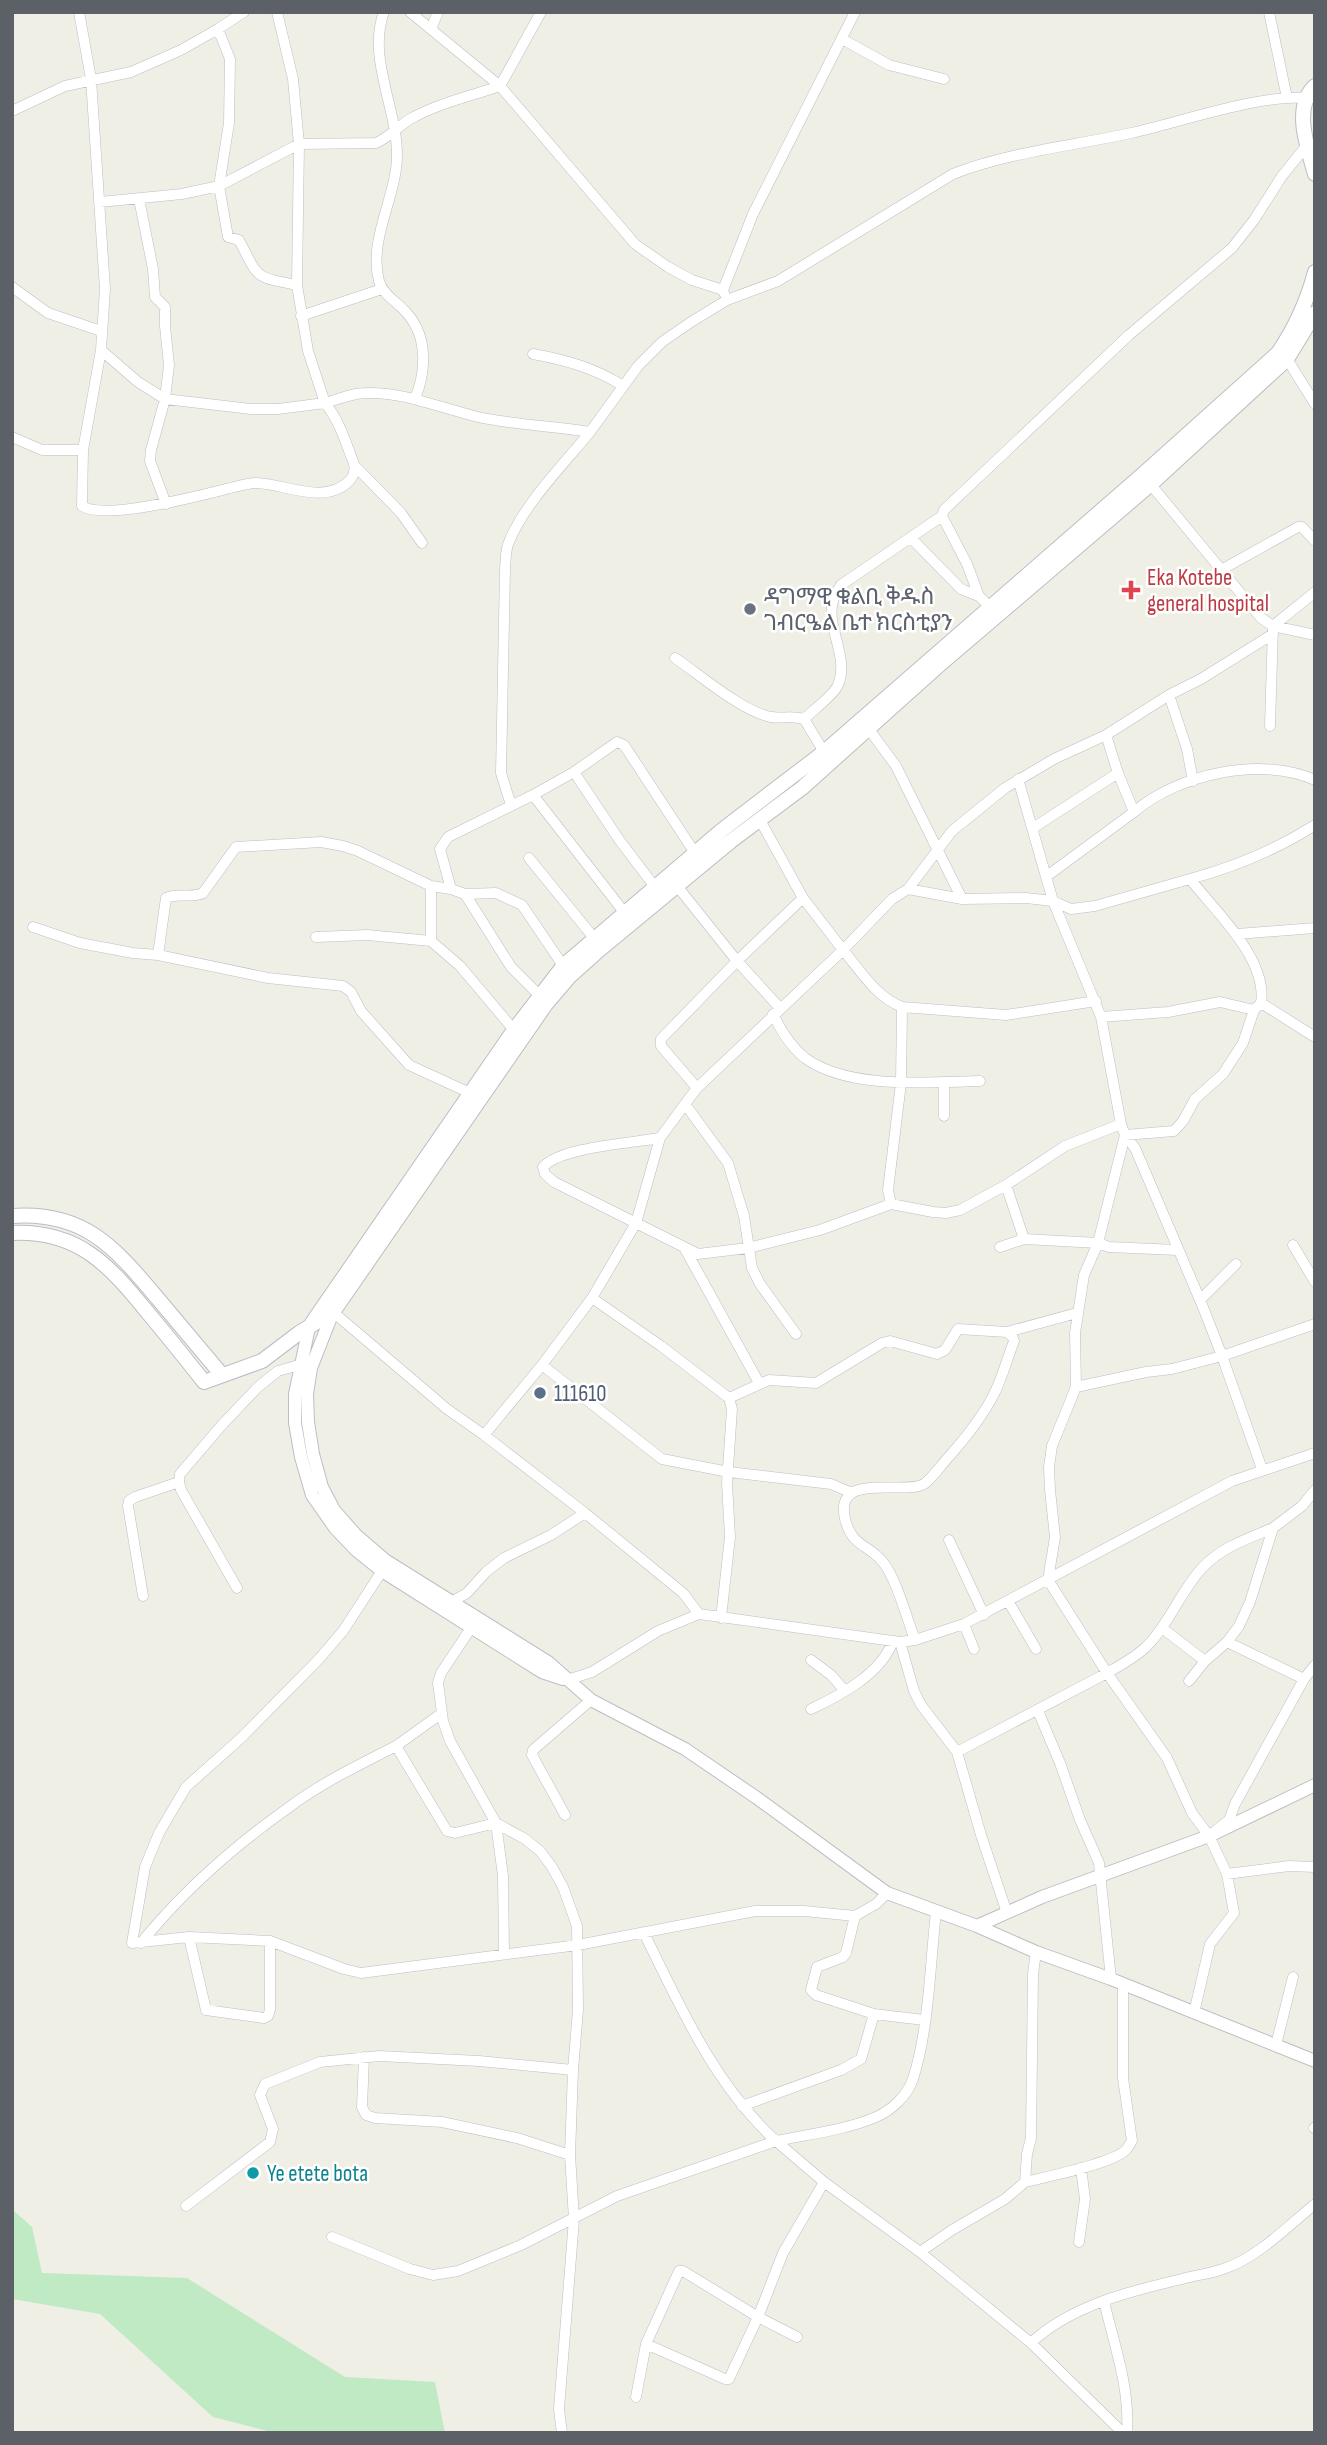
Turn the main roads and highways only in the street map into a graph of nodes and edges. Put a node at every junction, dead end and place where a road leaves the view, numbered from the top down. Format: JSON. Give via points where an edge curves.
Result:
{"nodes":[{"id":1,"x":1312,"y":94,"type":"edge"},
{"id":2,"x":1315,"y":174,"type":"edge"},
{"id":3,"x":1315,"y":272,"type":"edge"},
{"id":4,"x":1315,"y":313,"type":"edge"},
{"id":5,"x":1147,"y":480,"type":"junction"},
{"id":6,"x":989,"y":606,"type":"junction"},
{"id":7,"x":567,"y":971,"type":"junction"},
{"id":8,"x":12,"y":1216,"type":"edge"},
{"id":9,"x":12,"y":1233,"type":"edge"},
{"id":10,"x":309,"y":1327,"type":"junction"},
{"id":11,"x":222,"y":1375,"type":"junction"}],
"edges":[{"from":1,"to":2,"type":"main road","via":[[1304,108]]},
{"from":3,"to":5,"type":"main road","via":[[1301,314],[1278,353]]},
{"from":4,"to":5,"type":"main road","via":[[1287,359]]},
{"from":5,"to":6,"type":"main road"},
{"from":6,"to":7,"type":"main road","via":[[824,752],[624,912],[594,938]]},
{"from":6,"to":7,"type":"main road","via":[[821,772]]},
{"from":7,"to":10,"type":"main road","via":[[539,995]]},
{"from":7,"to":10,"type":"main road","via":[[333,1312]]},
{"from":8,"to":11,"type":"main road","via":[[54,1218],[100,1238],[123,1257]]},
{"from":9,"to":11,"type":"main road","via":[[53,1235],[109,1267],[204,1382]]},
{"from":10,"to":11,"type":"main road","via":[[262,1361]]}]}
